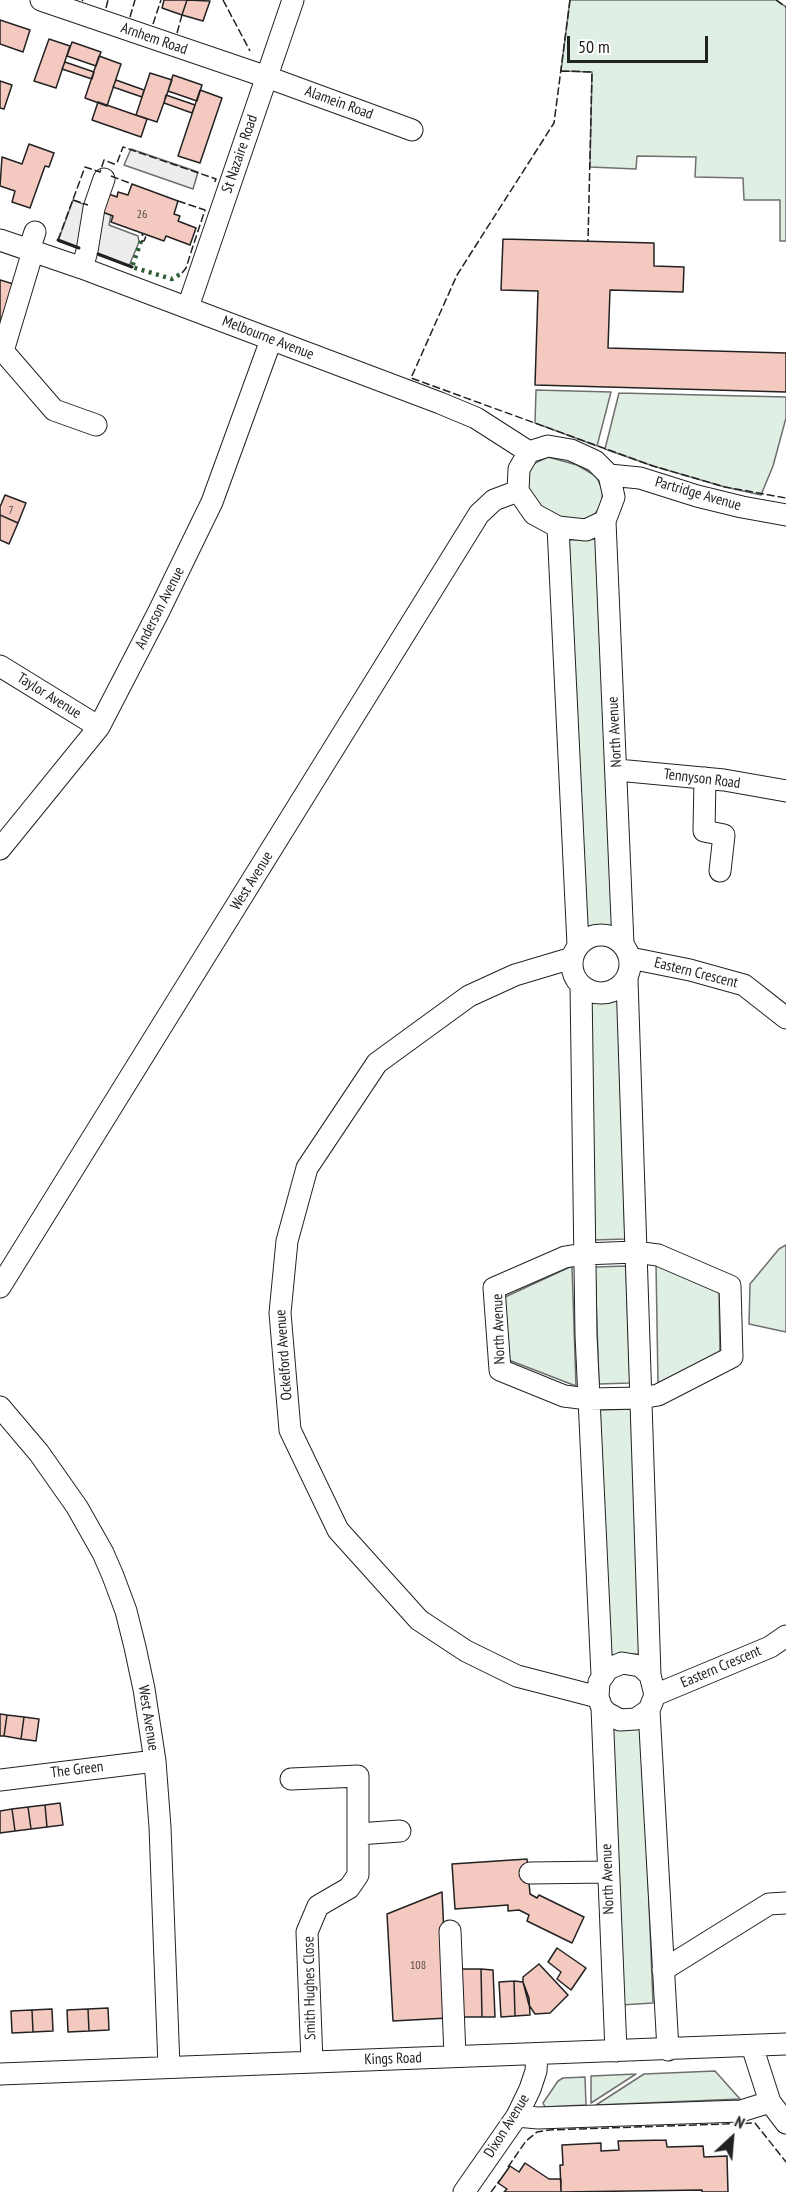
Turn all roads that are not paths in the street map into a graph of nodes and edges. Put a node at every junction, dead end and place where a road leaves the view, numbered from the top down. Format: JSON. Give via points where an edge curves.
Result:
{"nodes":[{"id":1,"x":41,"y":0,"type":"edge"},
{"id":2,"x":293,"y":0,"type":"edge"},
{"id":3,"x":267,"y":77,"type":"junction"},
{"id":4,"x":412,"y":129,"type":"dead end"},
{"id":5,"x":104,"y":179,"type":"dead end"},
{"id":6,"x":0,"y":240,"type":"edge"},
{"id":7,"x":32,"y":244,"type":"junction"},
{"id":8,"x":82,"y":268,"type":"junction"},
{"id":9,"x":188,"y":308,"type":"junction"},
{"id":10,"x":271,"y":340,"type":"junction"},
{"id":11,"x":1,"y":351,"type":"edge"},
{"id":12,"x":96,"y":425,"type":"dead end"},
{"id":13,"x":529,"y":452,"type":"junction"},
{"id":14,"x":609,"y":475,"type":"junction"},
{"id":15,"x":518,"y":491,"type":"junction"},
{"id":16,"x":786,"y":515,"type":"edge"},
{"id":17,"x":605,"y":520,"type":"junction"},
{"id":18,"x":558,"y":528,"type":"junction"},
{"id":19,"x":0,"y":666,"type":"edge"},
{"id":20,"x":99,"y":727,"type":"junction"},
{"id":21,"x":617,"y":770,"type":"junction"},
{"id":22,"x":705,"y":778,"type":"junction"},
{"id":23,"x":786,"y":791,"type":"edge"},
{"id":24,"x":0,"y":849,"type":"edge"},
{"id":25,"x":720,"y":871,"type":"dead end"},
{"id":26,"x":626,"y":951,"type":"junction"},
{"id":27,"x":575,"y":952,"type":"junction"},
{"id":28,"x":627,"y":980,"type":"junction"},
{"id":29,"x":581,"y":986,"type":"junction"},
{"id":30,"x":786,"y":1018,"type":"edge"},
{"id":31,"x":635,"y":1251,"type":"junction"},
{"id":32,"x":584,"y":1254,"type":"junction"},
{"id":33,"x":8,"y":1259,"type":"edge"},
{"id":34,"x":0,"y":1287,"type":"edge"},
{"id":35,"x":641,"y":1398,"type":"junction"},
{"id":36,"x":588,"y":1399,"type":"junction"},
{"id":37,"x":0,"y":1407,"type":"edge"},
{"id":38,"x":786,"y":1636,"type":"edge"},
{"id":39,"x":602,"y":1675,"type":"junction"},
{"id":40,"x":651,"y":1693,"type":"junction"},
{"id":41,"x":600,"y":1702,"type":"junction"},
{"id":42,"x":155,"y":1761,"type":"junction"},
{"id":43,"x":291,"y":1779,"type":"dead end"},
{"id":44,"x":0,"y":1780,"type":"edge"},
{"id":45,"x":400,"y":1831,"type":"dead end"},
{"id":46,"x":358,"y":1834,"type":"junction"},
{"id":47,"x":608,"y":1872,"type":"junction"},
{"id":48,"x":530,"y":1873,"type":"dead end"},
{"id":49,"x":786,"y":1903,"type":"edge"},
{"id":50,"x":450,"y":1931,"type":"dead end"},
{"id":51,"x":663,"y":1970,"type":"junction"},
{"id":52,"x":786,"y":2044,"type":"edge"},
{"id":53,"x":752,"y":2046,"type":"junction"},
{"id":54,"x":668,"y":2050,"type":"junction"},
{"id":55,"x":616,"y":2051,"type":"junction"},
{"id":56,"x":537,"y":2054,"type":"junction"},
{"id":57,"x":455,"y":2056,"type":"junction"},
{"id":58,"x":312,"y":2062,"type":"junction"},
{"id":59,"x":169,"y":2067,"type":"junction"},
{"id":60,"x":0,"y":2074,"type":"edge"},
{"id":61,"x":770,"y":2103,"type":"junction"},
{"id":62,"x":517,"y":2116,"type":"junction"},
{"id":63,"x":786,"y":2123,"type":"edge"},
{"id":64,"x":464,"y":2192,"type":"edge"}],
"edges":[{"from":1,"to":3,"type":"street","name":"Arnhem Road"},
{"from":2,"to":3,"type":"street","name":"St Nazaire Road"},
{"from":3,"to":4,"type":"street","name":"Alamein Road"},
{"from":3,"to":9,"type":"street","name":"St Nazaire Road","via":[[216,201]]},
{"from":5,"to":8,"type":"street"},
{"from":6,"to":7,"type":"street","name":"Melbourne Avenue"},
{"from":7,"to":8,"type":"street","name":"Melbourne Avenue"},
{"from":7,"to":11,"type":"street"},
{"from":8,"to":9,"type":"street","name":"Melbourne Avenue"},
{"from":9,"to":10,"type":"street","name":"Melbourne Avenue"},
{"from":10,"to":13,"type":"street","name":"Melbourne Avenue","via":[[476,418]]},
{"from":10,"to":20,"type":"street","name":"Anderson Avenue","via":[[212,502]]},
{"from":11,"to":12,"type":"street","via":[[54,410]]},
{"from":13,"to":14,"type":"street","via":[[548,447],[572,450],[596,461]]},
{"from":13,"to":15,"type":"street","via":[[519,469]]},
{"from":14,"to":16,"type":"street","name":"Partridge Avenue","via":[[640,478],[697,496]]},
{"from":14,"to":17,"type":"street","via":[[614,497]]},
{"from":15,"to":18,"type":"street","via":[[534,514]]},
{"from":15,"to":33,"type":"street","name":"West Avenue","via":[[494,500],[479,514]]},
{"from":17,"to":18,"type":"street","via":[[586,530]]},
{"from":17,"to":21,"type":"street","name":"North Avenue"},
{"from":18,"to":27,"type":"street","name":"North Avenue"},
{"from":19,"to":20,"type":"street","name":"Taylor Avenue"},
{"from":20,"to":24,"type":"street","name":"Anderson Avenue"},
{"from":21,"to":22,"type":"street","name":"Tennyson Road"},
{"from":21,"to":26,"type":"street","name":"North Avenue"},
{"from":22,"to":23,"type":"street","name":"Tennyson Road"},
{"from":22,"to":25,"type":"street","via":[[704,831],[724,835]]},
{"from":26,"to":27,"type":"street","via":[[610,936],[601,934],[584,940]]},
{"from":26,"to":28,"type":"street","name":"North Avenue","via":[[630,972]]},
{"from":26,"to":30,"type":"street","name":"Eastern Crescent","via":[[744,985]]},
{"from":27,"to":29,"type":"street","name":"North Avenue","via":[[572,971]]},
{"from":27,"to":41,"type":"street","name":"Ockelford Avenue","via":[[469,996],[377,1063],[307,1168],[287,1241],[280,1313],[290,1430],[338,1530],[418,1620],[466,1651],[517,1676]]},
{"from":28,"to":29,"type":"street","via":[[613,992],[602,994]]},
{"from":28,"to":31,"type":"street","name":"North Avenue"},
{"from":29,"to":32,"type":"street","name":"North Avenue"},
{"from":31,"to":32,"type":"street","name":"North Avenue"},
{"from":31,"to":35,"type":"street","name":"North Avenue"},
{"from":31,"to":35,"type":"street","name":"North Avenue","via":[[658,1255],[730,1286],[732,1357],[658,1395]]},
{"from":32,"to":36,"type":"street","name":"North Avenue"},
{"from":32,"to":36,"type":"street","name":"North Avenue","via":[[566,1257],[494,1288],[500,1370],[564,1396]]},
{"from":33,"to":34,"type":"street","name":"West Avenue"},
{"from":35,"to":36,"type":"street","name":"North Avenue"},
{"from":35,"to":40,"type":"street","name":"North Avenue"},
{"from":36,"to":39,"type":"street","name":"North Avenue"},
{"from":37,"to":42,"type":"street","name":"West Avenue","via":[[65,1489],[103,1553],[126,1611]]},
{"from":38,"to":40,"type":"street","name":"Eastern Crescent","via":[[770,1647]]},
{"from":39,"to":40,"type":"street","via":[[622,1663],[640,1666]]},
{"from":39,"to":41,"type":"street","name":"North Avenue"},
{"from":40,"to":41,"type":"street","via":[[641,1716],[626,1720],[607,1713]]},
{"from":40,"to":51,"type":"street","name":"North Avenue"},
{"from":41,"to":47,"type":"street","name":"North Avenue"},
{"from":42,"to":44,"type":"street","name":"The Green"},
{"from":42,"to":59,"type":"street","name":"West Avenue"},
{"from":43,"to":46,"type":"street","name":"Smith Hughes Close","via":[[358,1776]]},
{"from":45,"to":46,"type":"street"},
{"from":46,"to":58,"type":"street","name":"Smith Hughes Close","via":[[358,1875],[349,1888],[318,1906],[307,1932]]},
{"from":47,"to":48,"type":"street"},
{"from":47,"to":55,"type":"street","name":"North Avenue"},
{"from":49,"to":51,"type":"street","via":[[769,1904]]},
{"from":50,"to":57,"type":"street"},
{"from":51,"to":54,"type":"street","name":"North Avenue"},
{"from":52,"to":53,"type":"street","name":"Kings Road"},
{"from":53,"to":54,"type":"street","name":"Kings Road"},
{"from":53,"to":61,"type":"street"},
{"from":54,"to":55,"type":"street","name":"Kings Road"},
{"from":55,"to":56,"type":"street","name":"Kings Road"},
{"from":56,"to":57,"type":"street","name":"Kings Road"},
{"from":56,"to":62,"type":"street","name":"Dixon Avenue","via":[[536,2071]]},
{"from":57,"to":58,"type":"street","name":"Kings Road"},
{"from":58,"to":59,"type":"street","name":"Kings Road"},
{"from":59,"to":60,"type":"street","name":"Kings Road"},
{"from":61,"to":62,"type":"street","via":[[741,2111]]},
{"from":61,"to":63,"type":"street"},
{"from":62,"to":64,"type":"street","name":"Dixon Avenue"}]}
